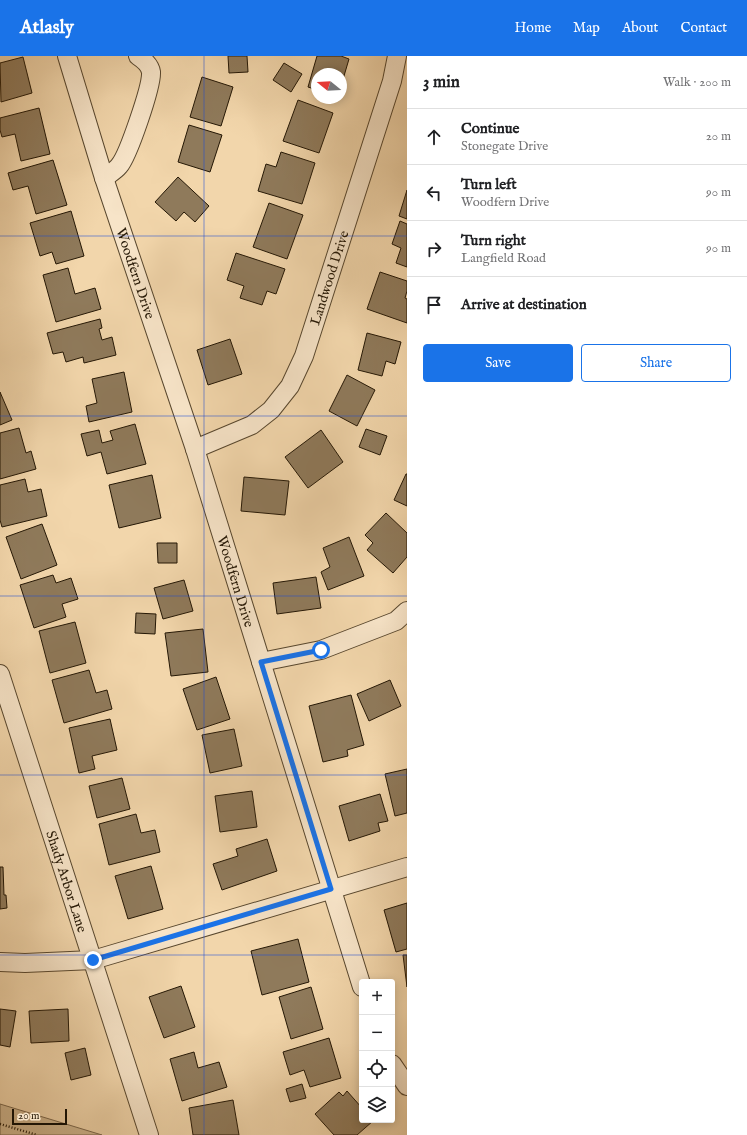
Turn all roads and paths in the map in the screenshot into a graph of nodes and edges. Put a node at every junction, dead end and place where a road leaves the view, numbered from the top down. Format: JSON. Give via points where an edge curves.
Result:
{"nodes":[{"id":1,"x":67,"y":56,"type":"edge"},
{"id":2,"x":138,"y":56,"type":"edge"},
{"id":3,"x":396,"y":56,"type":"edge"},
{"id":4,"x":104,"y":178,"type":"junction"},
{"id":5,"x":195,"y":449,"type":"junction"},
{"id":6,"x":407,"y":612,"type":"edge"},
{"id":7,"x":261,"y":662,"type":"junction"},
{"id":8,"x":0,"y":674,"type":"edge"},
{"id":9,"x":407,"y":867,"type":"edge"},
{"id":10,"x":331,"y":889,"type":"junction"},
{"id":11,"x":93,"y":960,"type":"junction"},
{"id":12,"x":0,"y":962,"type":"edge"},
{"id":13,"x":359,"y":979,"type":"edge"},
{"id":14,"x":0,"y":1124,"type":"edge"},
{"id":15,"x":37,"y":1135,"type":"edge"},
{"id":16,"x":149,"y":1135,"type":"edge"}],
"edges":[{"from":1,"to":4,"type":"street","name":"Woodfern Drive"},
{"from":2,"to":4,"type":"street","via":[[146,62],[151,71],[150,84],[129,147],[119,166]]},
{"from":3,"to":5,"type":"street","name":"Landwood Drive","via":[[392,82],[309,341],[290,386],[271,410],[252,425]]},
{"from":4,"to":5,"type":"street","name":"Woodfern Drive"},
{"from":5,"to":7,"type":"street","name":"Woodfern Drive"},
{"from":6,"to":7,"type":"street","via":[[396,621],[321,650]]},
{"from":7,"to":10,"type":"street","name":"Woodfern Drive"},
{"from":8,"to":11,"type":"street","name":"Shady Arbor Lane"},
{"from":9,"to":10,"type":"street"},
{"from":10,"to":11,"type":"street"},
{"from":10,"to":13,"type":"street","name":"Woodfern Drive"},
{"from":11,"to":12,"type":"street","via":[[25,964]]},
{"from":11,"to":16,"type":"street","name":"Shady Arbor Lane"},
{"from":14,"to":15,"type":"path"}]}
